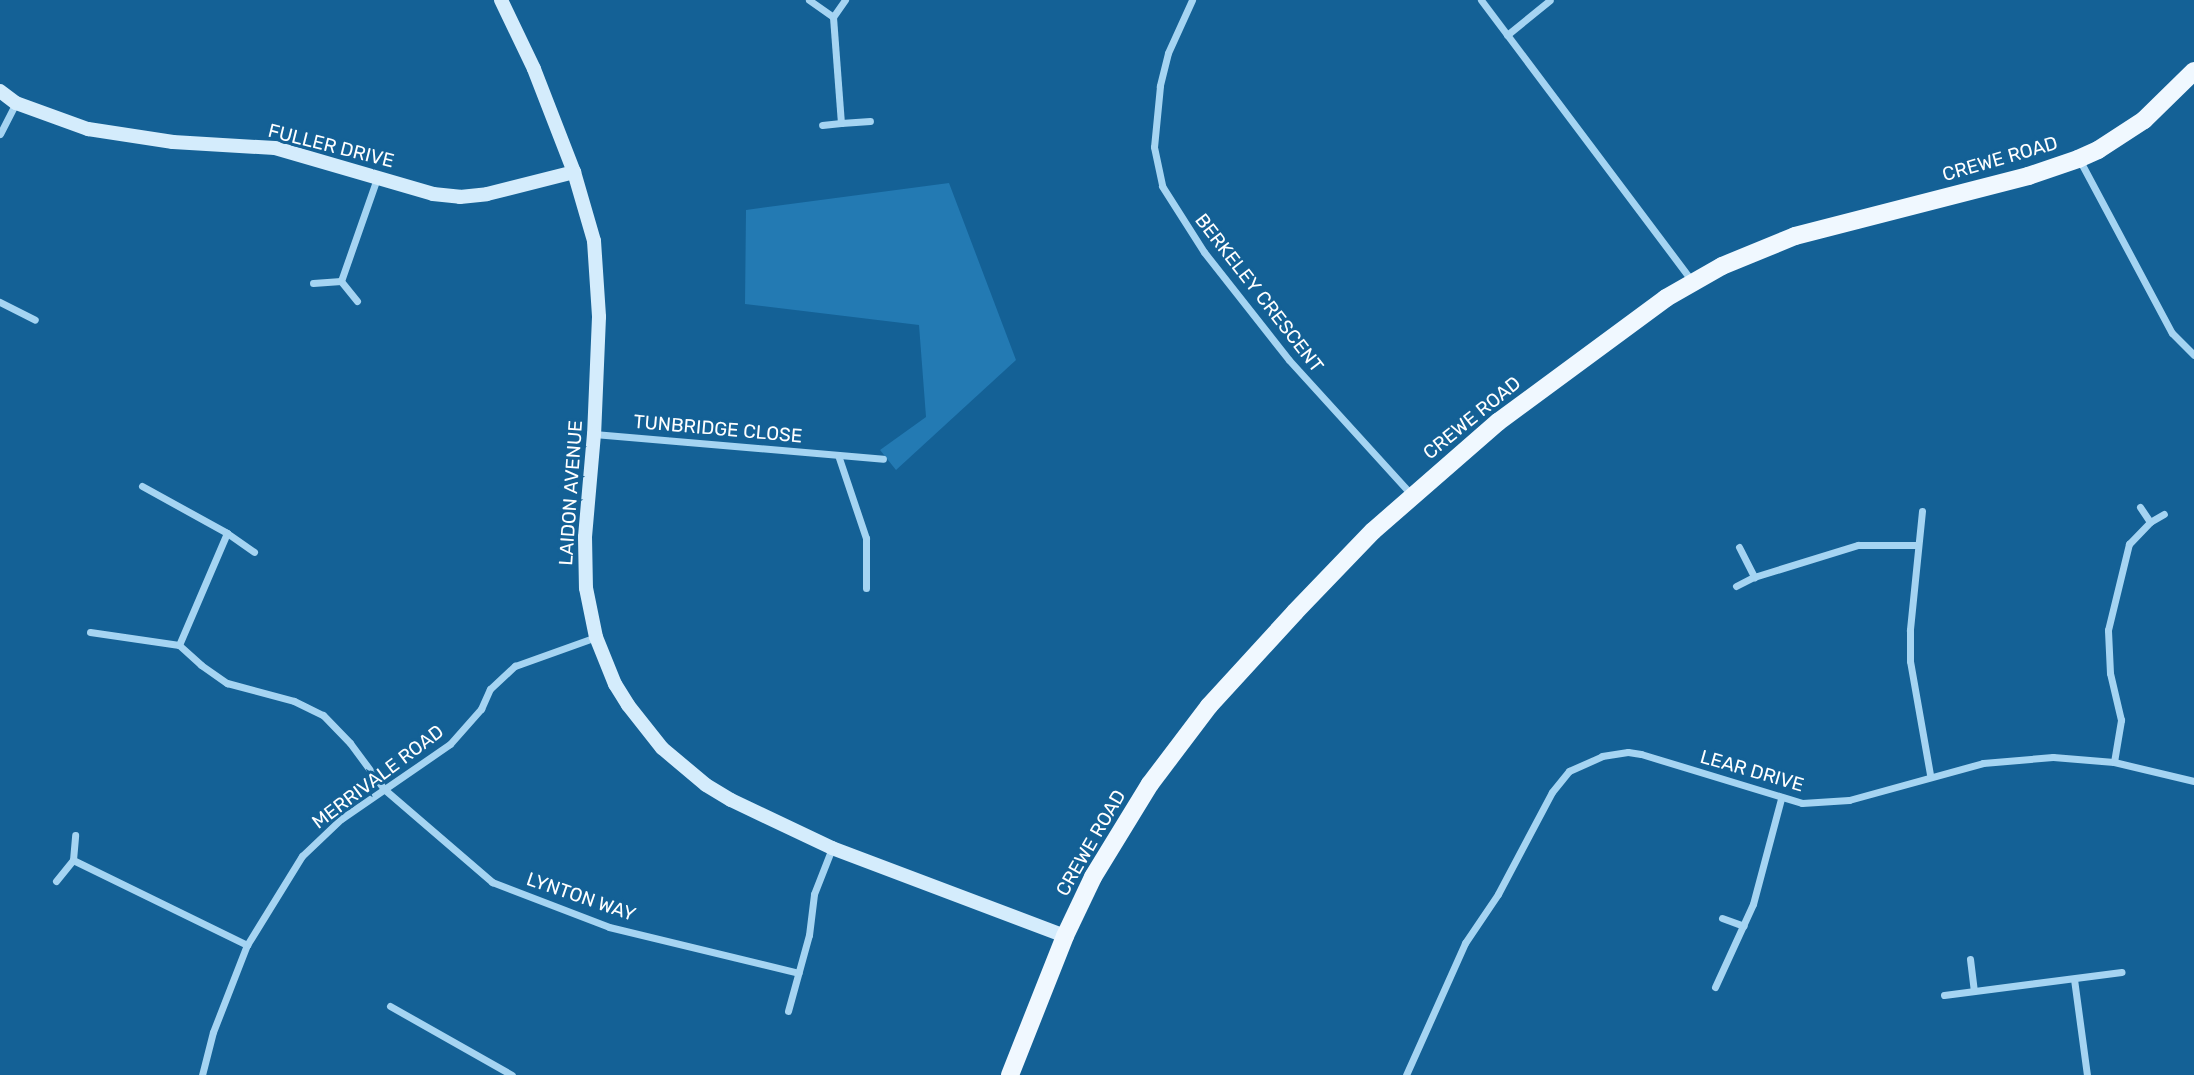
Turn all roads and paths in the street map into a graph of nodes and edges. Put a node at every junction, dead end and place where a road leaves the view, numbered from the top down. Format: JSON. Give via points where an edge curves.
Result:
{"nodes":[{"id":1,"x":501,"y":0,"type":"edge"},
{"id":2,"x":809,"y":0,"type":"edge"},
{"id":3,"x":845,"y":0,"type":"edge"},
{"id":4,"x":1192,"y":0,"type":"edge"},
{"id":5,"x":1481,"y":0,"type":"edge"},
{"id":6,"x":1550,"y":0,"type":"edge"},
{"id":7,"x":833,"y":17,"type":"junction"},
{"id":8,"x":1507,"y":35,"type":"junction"},
{"id":9,"x":2194,"y":71,"type":"edge"},
{"id":10,"x":0,"y":91,"type":"edge"},
{"id":11,"x":16,"y":103,"type":"junction"},
{"id":12,"x":870,"y":121,"type":"dead end"},
{"id":13,"x":841,"y":123,"type":"junction"},
{"id":14,"x":822,"y":125,"type":"dead end"},
{"id":15,"x":0,"y":134,"type":"edge"},
{"id":16,"x":2078,"y":159,"type":"junction"},
{"id":17,"x":574,"y":172,"type":"junction"},
{"id":18,"x":377,"y":177,"type":"junction"},
{"id":19,"x":341,"y":281,"type":"junction"},
{"id":20,"x":313,"y":283,"type":"dead end"},
{"id":21,"x":1693,"y":283,"type":"junction"},
{"id":22,"x":357,"y":301,"type":"dead end"},
{"id":23,"x":0,"y":302,"type":"edge"},
{"id":24,"x":35,"y":320,"type":"dead end"},
{"id":25,"x":2194,"y":355,"type":"edge"},
{"id":26,"x":594,"y":434,"type":"junction"},
{"id":27,"x":838,"y":455,"type":"junction"},
{"id":28,"x":883,"y":459,"type":"dead end"},
{"id":29,"x":142,"y":486,"type":"dead end"},
{"id":30,"x":1412,"y":495,"type":"junction"},
{"id":31,"x":2140,"y":508,"type":"dead end"},
{"id":32,"x":1922,"y":511,"type":"dead end"},
{"id":33,"x":2165,"y":514,"type":"dead end"},
{"id":34,"x":2150,"y":522,"type":"junction"},
{"id":35,"x":227,"y":533,"type":"junction"},
{"id":36,"x":1916,"y":545,"type":"junction"},
{"id":37,"x":1739,"y":547,"type":"dead end"},
{"id":38,"x":254,"y":552,"type":"dead end"},
{"id":39,"x":1754,"y":577,"type":"junction"},
{"id":40,"x":1736,"y":586,"type":"dead end"},
{"id":41,"x":866,"y":588,"type":"dead end"},
{"id":42,"x":90,"y":632,"type":"dead end"},
{"id":43,"x":596,"y":637,"type":"junction"},
{"id":44,"x":179,"y":645,"type":"junction"},
{"id":45,"x":2114,"y":762,"type":"junction"},
{"id":46,"x":1930,"y":775,"type":"junction"},
{"id":47,"x":2194,"y":781,"type":"edge"},
{"id":48,"x":384,"y":789,"type":"junction"},
{"id":49,"x":1781,"y":799,"type":"junction"},
{"id":50,"x":75,"y":835,"type":"dead end"},
{"id":51,"x":832,"y":848,"type":"junction"},
{"id":52,"x":73,"y":860,"type":"junction"},
{"id":53,"x":56,"y":881,"type":"dead end"},
{"id":54,"x":1721,"y":918,"type":"dead end"},
{"id":55,"x":1744,"y":926,"type":"junction"},
{"id":56,"x":1065,"y":936,"type":"junction"},
{"id":57,"x":247,"y":945,"type":"junction"},
{"id":58,"x":1970,"y":959,"type":"dead end"},
{"id":59,"x":799,"y":972,"type":"junction"},
{"id":60,"x":2122,"y":972,"type":"dead end"},
{"id":61,"x":2074,"y":979,"type":"junction"},
{"id":62,"x":1715,"y":987,"type":"dead end"},
{"id":63,"x":1974,"y":991,"type":"junction"},
{"id":64,"x":1944,"y":995,"type":"dead end"},
{"id":65,"x":390,"y":1006,"type":"dead end"},
{"id":66,"x":788,"y":1011,"type":"dead end"},
{"id":67,"x":202,"y":1075,"type":"edge"},
{"id":68,"x":512,"y":1075,"type":"edge"},
{"id":69,"x":1010,"y":1075,"type":"edge"},
{"id":70,"x":1406,"y":1075,"type":"edge"},
{"id":71,"x":2087,"y":1075,"type":"edge"}],
"edges":[{"from":1,"to":17,"type":"street","name":"LAIDON AVENUE"},
{"from":2,"to":7,"type":"street"},
{"from":3,"to":7,"type":"street"},
{"from":4,"to":30,"type":"street","name":"BERKELEY CRESCENT","via":[[1168,53],[1160,86],[1154,147],[1162,186],[1204,252],[1289,360]]},
{"from":5,"to":8,"type":"street"},
{"from":6,"to":8,"type":"street"},
{"from":7,"to":13,"type":"street"},
{"from":8,"to":21,"type":"street"},
{"from":9,"to":16,"type":"main road","name":"CREWE ROAD","via":[[2144,120]]},
{"from":10,"to":11,"type":"street","name":"FULLER DRIVE"},
{"from":11,"to":15,"type":"street"},
{"from":11,"to":18,"type":"street","name":"FULLER DRIVE","via":[[89,129],[173,142],[275,148]]},
{"from":12,"to":13,"type":"street"},
{"from":13,"to":14,"type":"street"},
{"from":16,"to":21,"type":"main road","name":"CREWE ROAD","via":[[1795,236]]},
{"from":16,"to":25,"type":"street","via":[[2172,333]]},
{"from":17,"to":18,"type":"street","name":"FULLER DRIVE","via":[[460,197]]},
{"from":17,"to":26,"type":"street","name":"LAIDON AVENUE","via":[[594,241],[599,317]]},
{"from":18,"to":19,"type":"street"},
{"from":19,"to":20,"type":"street"},
{"from":19,"to":22,"type":"street"},
{"from":21,"to":30,"type":"main road","name":"CREWE ROAD","via":[[1559,375]]},
{"from":23,"to":24,"type":"street"},
{"from":26,"to":27,"type":"street","name":"TUNBRIDGE CLOSE"},
{"from":26,"to":43,"type":"street","name":"LAIDON AVENUE","via":[[584,562]]},
{"from":27,"to":28,"type":"street","name":"TUNBRIDGE CLOSE"},
{"from":27,"to":41,"type":"street","via":[[866,537]]},
{"from":29,"to":35,"type":"street"},
{"from":30,"to":56,"type":"main road","name":"CREWE ROAD","via":[[1294,612],[1209,706],[1118,833]]},
{"from":31,"to":34,"type":"street"},
{"from":32,"to":36,"type":"street"},
{"from":33,"to":34,"type":"street"},
{"from":34,"to":45,"type":"street","via":[[2129,544],[2108,630],[2110,673],[2121,720]]},
{"from":35,"to":38,"type":"street"},
{"from":35,"to":44,"type":"street"},
{"from":36,"to":39,"type":"street","via":[[1858,545]]},
{"from":36,"to":46,"type":"street","via":[[1910,661]]},
{"from":37,"to":39,"type":"street"},
{"from":39,"to":40,"type":"street"},
{"from":42,"to":44,"type":"street"},
{"from":43,"to":48,"type":"street","name":"MERRIVALE ROAD","via":[[515,666],[490,689],[481,709],[450,744]]},
{"from":43,"to":51,"type":"street","name":"LAIDON AVENUE","via":[[628,705],[683,767],[731,800]]},
{"from":44,"to":48,"type":"street","name":"LYNTON WAY","via":[[227,683],[294,701],[323,715]]},
{"from":45,"to":46,"type":"street","name":"LEAR DRIVE","via":[[2027,759]]},
{"from":45,"to":47,"type":"street","name":"LEAR DRIVE"},
{"from":46,"to":49,"type":"street","name":"LEAR DRIVE","via":[[1832,803]]},
{"from":48,"to":57,"type":"street","name":"MERRIVALE ROAD","via":[[341,819],[302,856]]},
{"from":48,"to":59,"type":"street","name":"LYNTON WAY","via":[[492,882],[609,927]]},
{"from":49,"to":55,"type":"street"},
{"from":49,"to":70,"type":"street","name":"LEAR DRIVE","via":[[1628,752],[1602,755],[1569,771],[1552,792],[1498,894],[1465,943]]},
{"from":50,"to":52,"type":"street"},
{"from":51,"to":56,"type":"street","name":"LAIDON AVENUE"},
{"from":51,"to":59,"type":"street","via":[[814,894]]},
{"from":52,"to":53,"type":"street"},
{"from":52,"to":57,"type":"street"},
{"from":54,"to":55,"type":"street"},
{"from":55,"to":62,"type":"street"},
{"from":56,"to":69,"type":"main road","name":"CREWE ROAD"},
{"from":57,"to":67,"type":"street","name":"MERRIVALE ROAD","via":[[213,1032]]},
{"from":58,"to":63,"type":"street"},
{"from":59,"to":66,"type":"street"},
{"from":60,"to":61,"type":"street"},
{"from":61,"to":63,"type":"street"},
{"from":61,"to":71,"type":"street"},
{"from":63,"to":64,"type":"street"},
{"from":65,"to":68,"type":"street"}]}
